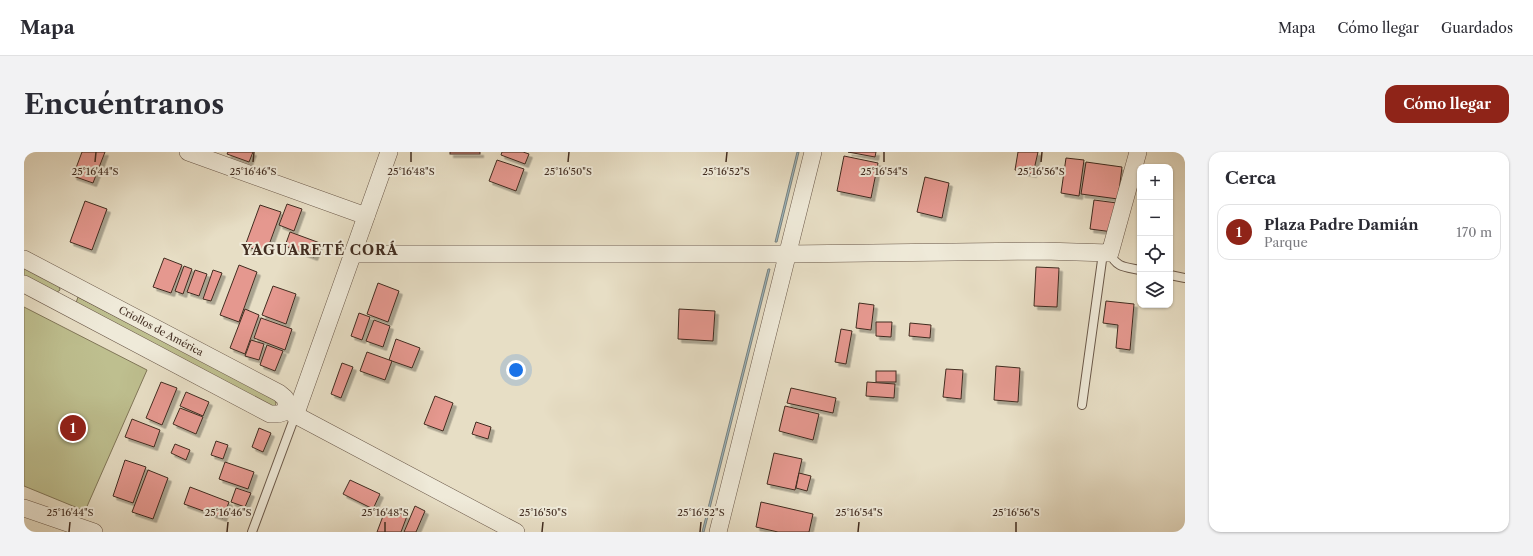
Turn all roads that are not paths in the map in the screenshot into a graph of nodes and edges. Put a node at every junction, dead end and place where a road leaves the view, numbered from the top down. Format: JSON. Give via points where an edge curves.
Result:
{"nodes":[{"id":1,"x":188,"y":152,"type":"edge"},
{"id":2,"x":389,"y":152,"type":"edge"},
{"id":3,"x":813,"y":152,"type":"edge"},
{"id":4,"x":1138,"y":152,"type":"edge"},
{"id":5,"x":366,"y":216,"type":"junction"},
{"id":6,"x":1107,"y":253,"type":"junction"},
{"id":7,"x":352,"y":254,"type":"junction"},
{"id":8,"x":787,"y":254,"type":"junction"},
{"id":9,"x":24,"y":259,"type":"edge"},
{"id":10,"x":1137,"y":269,"type":"edge"},
{"id":11,"x":1173,"y":276,"type":"edge"},
{"id":12,"x":1185,"y":278,"type":"edge"},
{"id":13,"x":24,"y":284,"type":"edge"},
{"id":14,"x":72,"y":284,"type":"junction"},
{"id":15,"x":62,"y":304,"type":"junction"},
{"id":16,"x":1082,"y":405,"type":"dead end"},
{"id":17,"x":291,"y":414,"type":"junction"},
{"id":18,"x":24,"y":508,"type":"edge"},
{"id":19,"x":94,"y":532,"type":"edge"},
{"id":20,"x":252,"y":532,"type":"edge"},
{"id":21,"x":516,"y":532,"type":"edge"},
{"id":22,"x":718,"y":532,"type":"edge"}],
"edges":[{"from":1,"to":5,"type":"street"},
{"from":2,"to":5,"type":"street"},
{"from":3,"to":8,"type":"street"},
{"from":4,"to":6,"type":"street"},
{"from":5,"to":7,"type":"street"},
{"from":6,"to":8,"type":"street"},
{"from":6,"to":10,"type":"lane","via":[[1119,266]]},
{"from":6,"to":16,"type":"lane"},
{"from":7,"to":8,"type":"street"},
{"from":7,"to":17,"type":"street"},
{"from":8,"to":22,"type":"street"},
{"from":9,"to":14,"type":"street","name":"Criollos de América"},
{"from":11,"to":12,"type":"lane"},
{"from":13,"to":15,"type":"street"},
{"from":14,"to":15,"type":"street"},
{"from":14,"to":17,"type":"street","name":"Criollos de América","via":[[279,393]]},
{"from":15,"to":17,"type":"street","via":[[270,414]]},
{"from":17,"to":20,"type":"lane"},
{"from":17,"to":21,"type":"street"},
{"from":18,"to":19,"type":"street"}]}
